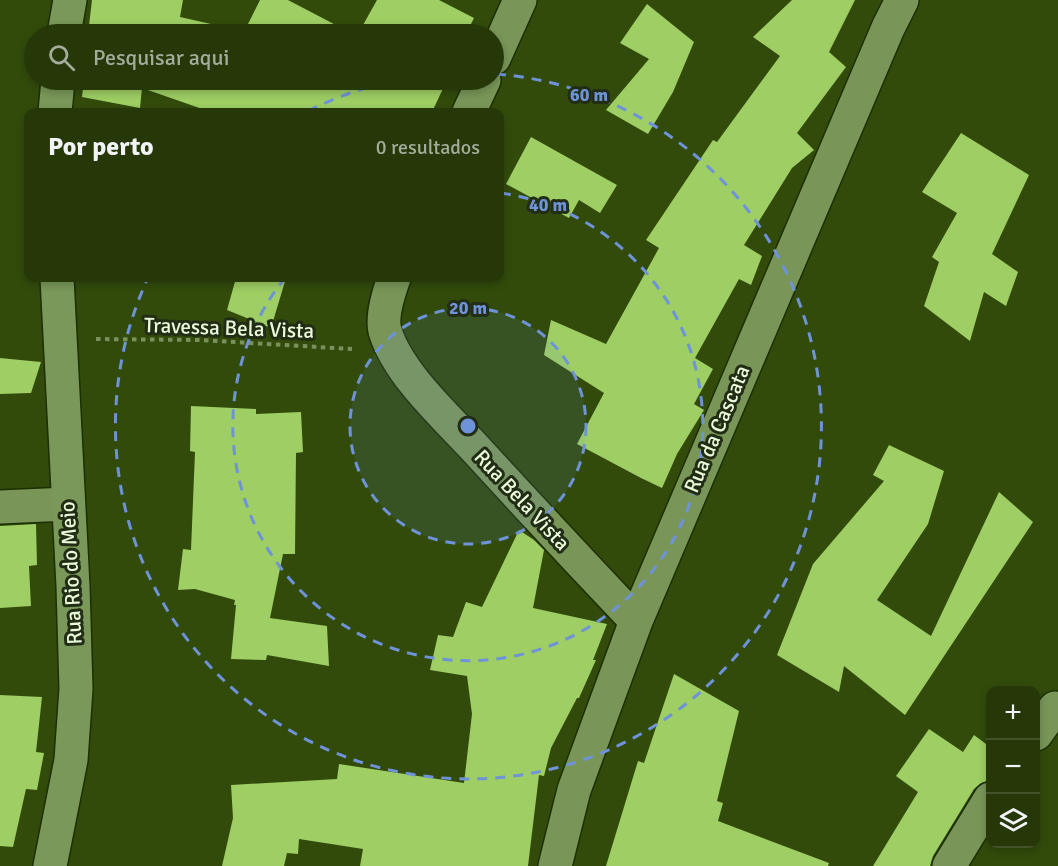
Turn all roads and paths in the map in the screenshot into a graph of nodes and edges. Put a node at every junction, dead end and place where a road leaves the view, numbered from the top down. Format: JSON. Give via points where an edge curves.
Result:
{"nodes":[{"id":1,"x":70,"y":0,"type":"edge"},
{"id":2,"x":520,"y":0,"type":"edge"},
{"id":3,"x":902,"y":0,"type":"edge"},
{"id":4,"x":66,"y":24,"type":"edge"},
{"id":5,"x":504,"y":36,"type":"edge"},
{"id":6,"x":57,"y":90,"type":"edge"},
{"id":7,"x":479,"y":90,"type":"edge"},
{"id":8,"x":56,"y":108,"type":"edge"},
{"id":9,"x":471,"y":108,"type":"edge"},
{"id":10,"x":57,"y":282,"type":"edge"},
{"id":11,"x":393,"y":282,"type":"edge"},
{"id":12,"x":60,"y":339,"type":"junction"},
{"id":13,"x":397,"y":359,"type":"junction"},
{"id":14,"x":68,"y":504,"type":"junction"},
{"id":15,"x":0,"y":507,"type":"edge"},
{"id":16,"x":636,"y":621,"type":"junction"},
{"id":17,"x":1055,"y":708,"type":"dead end"},
{"id":18,"x":1040,"y":728,"type":"edge"},
{"id":19,"x":986,"y":806,"type":"edge"},
{"id":20,"x":50,"y":866,"type":"edge"},
{"id":21,"x":555,"y":866,"type":"edge"},
{"id":22,"x":949,"y":866,"type":"edge"}],
"edges":[{"from":1,"to":4,"type":"main road"},
{"from":2,"to":5,"type":"street"},
{"from":3,"to":16,"type":"street","name":"Rua da Cascata"},
{"from":6,"to":8,"type":"main road"},
{"from":7,"to":9,"type":"street"},
{"from":10,"to":12,"type":"main road","name":"Rua Rio do Meio"},
{"from":11,"to":13,"type":"street","name":"Rua Bela Vista","via":[[384,328]]},
{"from":12,"to":13,"type":"path","name":"Travessa Bela Vista","via":[[200,340],[347,348]]},
{"from":12,"to":14,"type":"main road","name":"Rua Rio do Meio"},
{"from":13,"to":16,"type":"street","name":"Rua Bela Vista"},
{"from":14,"to":15,"type":"street"},
{"from":14,"to":20,"type":"main road","name":"Rua Rio do Meio","via":[[76,689],[71,760]]},
{"from":16,"to":21,"type":"street","name":"Rua da Cascata","via":[[574,790]]},
{"from":17,"to":18,"type":"street"},
{"from":19,"to":22,"type":"street"}]}
